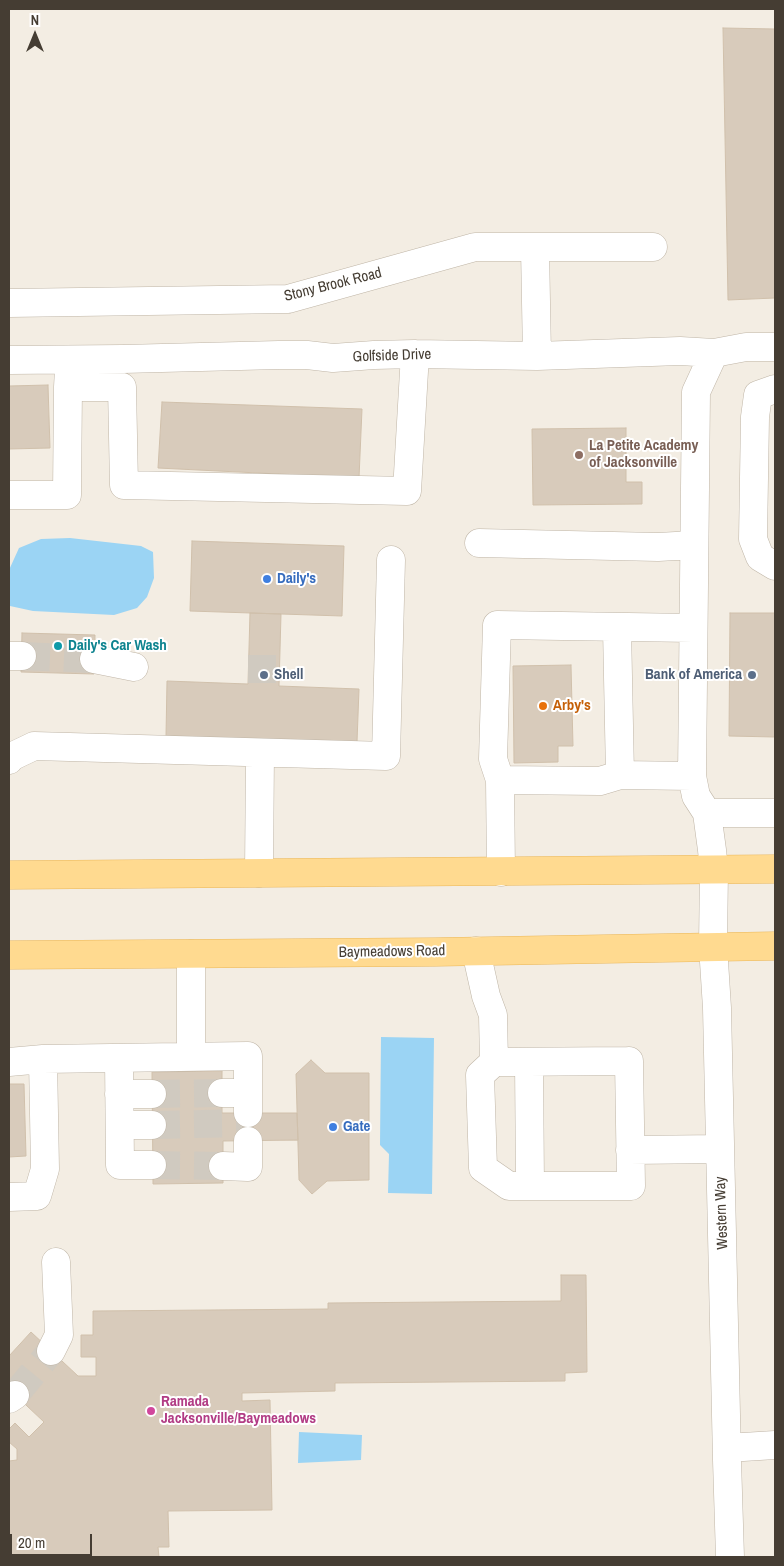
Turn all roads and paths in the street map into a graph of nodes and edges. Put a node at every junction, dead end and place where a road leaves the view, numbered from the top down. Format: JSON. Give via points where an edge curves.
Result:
{"nodes":[{"id":1,"x":653,"y":247,"type":"dead end"},
{"id":2,"x":535,"y":248,"type":"junction"},
{"id":3,"x":9,"y":303,"type":"edge"},
{"id":4,"x":775,"y":347,"type":"edge"},
{"id":5,"x":714,"y":352,"type":"junction"},
{"id":6,"x":415,"y":354,"type":"junction"},
{"id":7,"x":537,"y":356,"type":"junction"},
{"id":8,"x":123,"y":359,"type":"junction"},
{"id":9,"x":9,"y":360,"type":"edge"},
{"id":10,"x":70,"y":360,"type":"junction"},
{"id":11,"x":68,"y":387,"type":"junction"},
{"id":12,"x":122,"y":387,"type":"junction"},
{"id":13,"x":775,"y":389,"type":"edge"},
{"id":14,"x":9,"y":495,"type":"edge"},
{"id":15,"x":478,"y":543,"type":"dead end"},
{"id":16,"x":694,"y":545,"type":"junction"},
{"id":17,"x":390,"y":560,"type":"dead end"},
{"id":18,"x":775,"y":566,"type":"edge"},
{"id":19,"x":617,"y":628,"type":"junction"},
{"id":20,"x":693,"y":628,"type":"junction"},
{"id":21,"x":94,"y":659,"type":"tunnel mouth"},
{"id":22,"x":134,"y":667,"type":"dead end"},
{"id":23,"x":260,"y":753,"type":"junction"},
{"id":24,"x":10,"y":756,"type":"edge"},
{"id":25,"x":692,"y":776,"type":"junction"},
{"id":26,"x":610,"y":778,"type":"junction"},
{"id":27,"x":500,"y":780,"type":"junction"},
{"id":28,"x":707,"y":813,"type":"junction"},
{"id":29,"x":775,"y":813,"type":"edge"},
{"id":30,"x":775,"y":869,"type":"edge"},
{"id":31,"x":714,"y":870,"type":"junction"},
{"id":32,"x":501,"y":872,"type":"junction"},
{"id":33,"x":259,"y":873,"type":"junction"},
{"id":34,"x":9,"y":875,"type":"edge"},
{"id":35,"x":713,"y":946,"type":"junction"},
{"id":36,"x":775,"y":946,"type":"edge"},
{"id":37,"x":476,"y":951,"type":"junction"},
{"id":38,"x":191,"y":954,"type":"junction"},
{"id":39,"x":9,"y":955,"type":"edge"},
{"id":40,"x":191,"y":1057,"type":"junction"},
{"id":41,"x":119,"y":1058,"type":"junction"},
{"id":42,"x":29,"y":1060,"type":"edge"},
{"id":43,"x":494,"y":1062,"type":"junction"},
{"id":44,"x":529,"y":1062,"type":"junction"},
{"id":45,"x":119,"y":1094,"type":"junction"},
{"id":46,"x":152,"y":1094,"type":"tunnel mouth"},
{"id":47,"x":240,"y":1099,"type":"dead end"},
{"id":48,"x":120,"y":1125,"type":"junction"},
{"id":49,"x":152,"y":1125,"type":"tunnel mouth"},
{"id":50,"x":248,"y":1141,"type":"dead end"},
{"id":51,"x":720,"y":1149,"type":"junction"},
{"id":52,"x":630,"y":1150,"type":"junction"},
{"id":53,"x":152,"y":1165,"type":"tunnel mouth"},
{"id":54,"x":223,"y":1166,"type":"tunnel mouth"},
{"id":55,"x":530,"y":1186,"type":"junction"},
{"id":56,"x":9,"y":1189,"type":"edge"},
{"id":57,"x":9,"y":1197,"type":"edge"},
{"id":58,"x":56,"y":1262,"type":"dead end"},
{"id":59,"x":51,"y":1351,"type":"tunnel mouth"},
{"id":60,"x":775,"y":1445,"type":"edge"},
{"id":61,"x":727,"y":1448,"type":"junction"},
{"id":62,"x":730,"y":1557,"type":"edge"}],
"edges":[{"from":1,"to":2,"type":"street","name":"Stony Brook Road"},
{"from":2,"to":3,"type":"street","name":"Stony Brook Road","via":[[475,247],[288,299]]},
{"from":2,"to":7,"type":"street"},
{"from":4,"to":5,"type":"street","name":"Golfside Drive"},
{"from":5,"to":7,"type":"street","name":"Golfside Drive"},
{"from":5,"to":16,"type":"street","via":[[696,392]]},
{"from":6,"to":7,"type":"street","name":"Golfside Drive"},
{"from":6,"to":8,"type":"street","name":"Golfside Drive","via":[[333,358],[279,355]]},
{"from":6,"to":12,"type":"street","via":[[407,491],[124,485]]},
{"from":8,"to":10,"type":"street","name":"Golfside Drive"},
{"from":8,"to":12,"type":"street"},
{"from":9,"to":10,"type":"street","name":"Golfside Drive"},
{"from":10,"to":11,"type":"street"},
{"from":11,"to":12,"type":"street"},
{"from":11,"to":14,"type":"street","via":[[67,495]]},
{"from":13,"to":18,"type":"street","via":[[758,395],[754,417],[753,539],[760,557]]},
{"from":15,"to":16,"type":"street"},
{"from":16,"to":20,"type":"street"},
{"from":17,"to":23,"type":"street","via":[[386,756]]},
{"from":19,"to":20,"type":"street"},
{"from":19,"to":26,"type":"street"},
{"from":19,"to":27,"type":"street","via":[[497,625],[493,759]]},
{"from":20,"to":25,"type":"street"},
{"from":21,"to":22,"type":"street"},
{"from":23,"to":24,"type":"street","via":[[34,746]]},
{"from":23,"to":33,"type":"street"},
{"from":25,"to":26,"type":"street"},
{"from":25,"to":28,"type":"street","via":[[696,796]]},
{"from":26,"to":27,"type":"street"},
{"from":27,"to":32,"type":"street"},
{"from":28,"to":29,"type":"street"},
{"from":28,"to":31,"type":"street","name":"Western Way"},
{"from":30,"to":31,"type":"main road"},
{"from":31,"to":32,"type":"main road"},
{"from":31,"to":35,"type":"street","name":"Western Way"},
{"from":32,"to":33,"type":"main road"},
{"from":33,"to":34,"type":"main road"},
{"from":35,"to":36,"type":"main road","name":"Baymeadows Road"},
{"from":35,"to":37,"type":"main road","name":"Baymeadows Road"},
{"from":35,"to":51,"type":"street","name":"Western Way"},
{"from":37,"to":38,"type":"main road","name":"Baymeadows Road"},
{"from":37,"to":43,"type":"street","via":[[493,1015]]},
{"from":38,"to":39,"type":"main road","name":"Baymeadows Road"},
{"from":38,"to":40,"type":"street"},
{"from":40,"to":41,"type":"street"},
{"from":40,"to":47,"type":"street","via":[[248,1056]]},
{"from":41,"to":42,"type":"street"},
{"from":41,"to":45,"type":"street"},
{"from":42,"to":56,"type":"street","via":[[30,1172]]},
{"from":42,"to":57,"type":"street","via":[[45,1169],[37,1196]]},
{"from":43,"to":44,"type":"street"},
{"from":43,"to":55,"type":"street","via":[[480,1075],[482,1168],[509,1186]]},
{"from":44,"to":52,"type":"street","via":[[629,1061]]},
{"from":44,"to":55,"type":"street"},
{"from":45,"to":46,"type":"street"},
{"from":45,"to":48,"type":"street"},
{"from":48,"to":49,"type":"street"},
{"from":48,"to":53,"type":"street","via":[[120,1165]]},
{"from":50,"to":54,"type":"street","via":[[248,1166]]},
{"from":51,"to":52,"type":"street"},
{"from":51,"to":61,"type":"street","name":"Western Way"},
{"from":52,"to":55,"type":"street","via":[[631,1186]]},
{"from":58,"to":59,"type":"street","via":[[59,1335]]},
{"from":60,"to":61,"type":"street"},
{"from":61,"to":62,"type":"street","name":"Western Way"}]}
